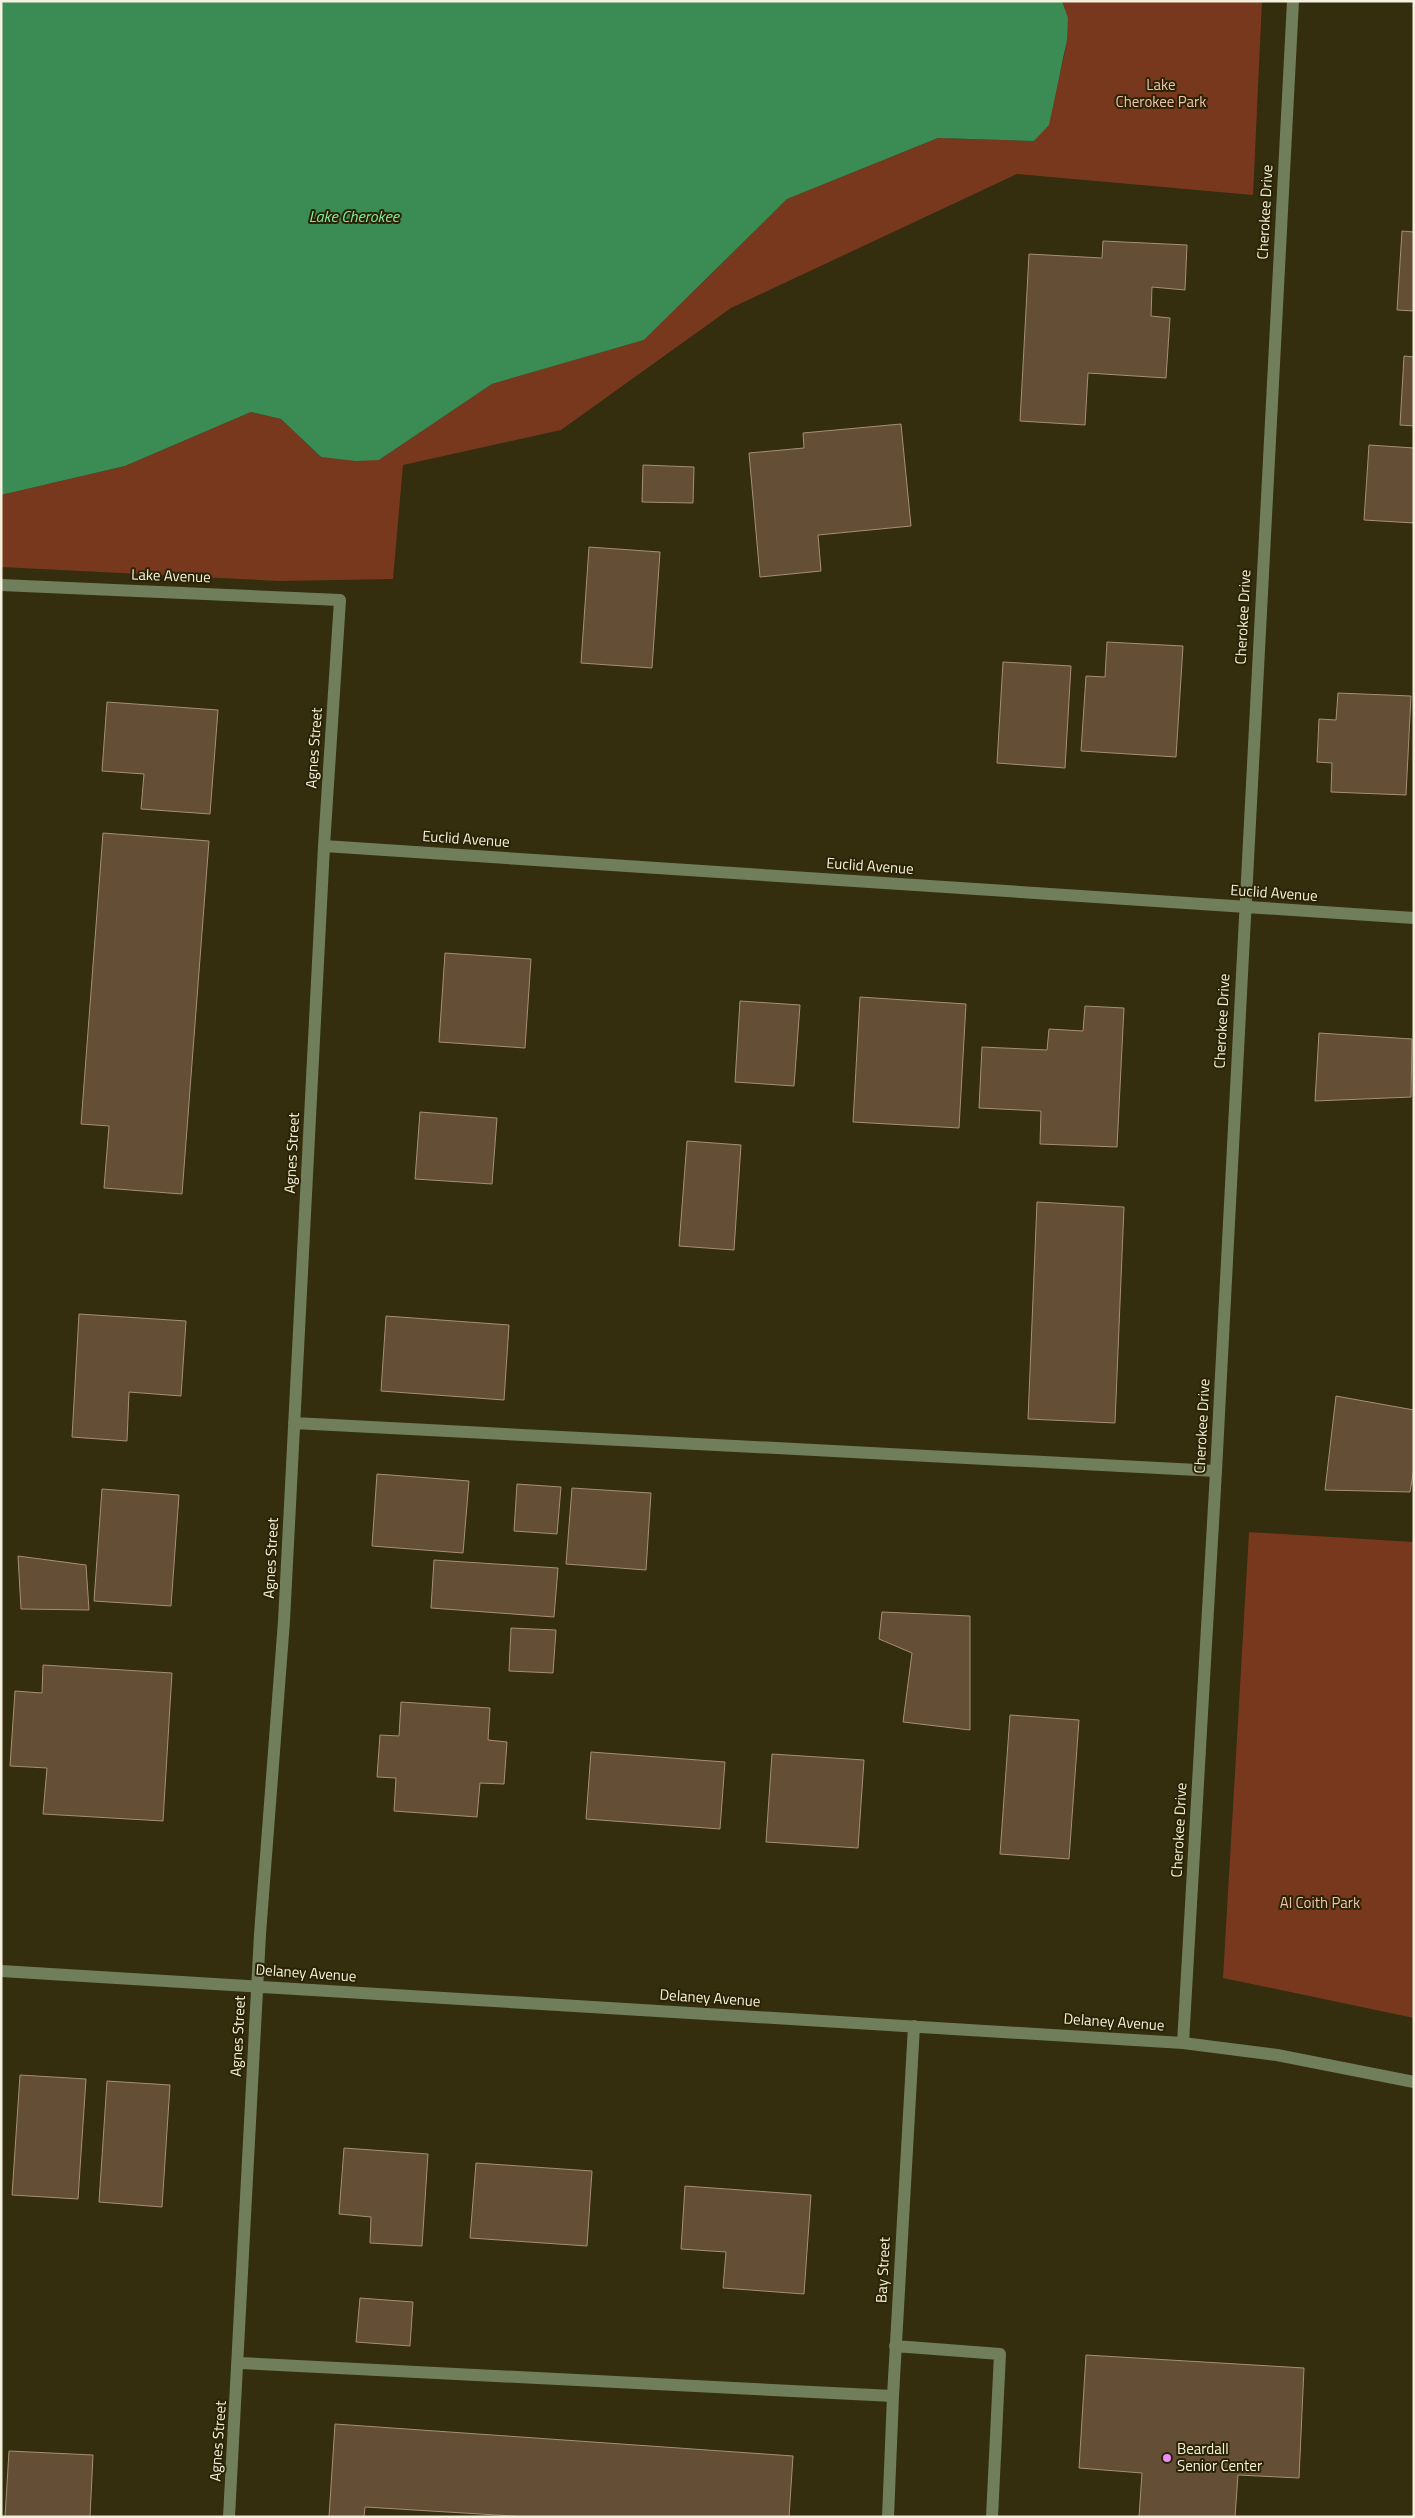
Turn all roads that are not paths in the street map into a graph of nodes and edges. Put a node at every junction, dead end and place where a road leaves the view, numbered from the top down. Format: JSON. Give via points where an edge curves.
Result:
{"nodes":[{"id":1,"x":1293,"y":1,"type":"edge"},
{"id":2,"x":1,"y":586,"type":"edge"},
{"id":3,"x":340,"y":600,"type":"joint"},
{"id":4,"x":324,"y":846,"type":"junction"},
{"id":5,"x":1244,"y":907,"type":"junction"},
{"id":6,"x":1414,"y":918,"type":"edge"},
{"id":7,"x":294,"y":1423,"type":"junction"},
{"id":8,"x":1216,"y":1471,"type":"junction"},
{"id":9,"x":1,"y":1971,"type":"edge"},
{"id":10,"x":257,"y":1986,"type":"junction"},
{"id":11,"x":914,"y":2026,"type":"junction"},
{"id":12,"x":1183,"y":2043,"type":"junction"},
{"id":13,"x":1414,"y":2082,"type":"edge"},
{"id":14,"x":895,"y":2346,"type":"junction"},
{"id":15,"x":239,"y":2363,"type":"junction"},
{"id":16,"x":892,"y":2396,"type":"junction"},
{"id":17,"x":229,"y":2517,"type":"edge"},
{"id":18,"x":888,"y":2517,"type":"edge"},
{"id":19,"x":992,"y":2517,"type":"edge"}],
"edges":[{"from":1,"to":5,"type":"street","name":"Cherokee Drive"},
{"from":2,"to":3,"type":"street","name":"Lake Avenue"},
{"from":3,"to":4,"type":"street","name":"Agnes Street"},
{"from":4,"to":5,"type":"street","name":"Euclid Avenue"},
{"from":4,"to":7,"type":"street","name":"Agnes Street"},
{"from":5,"to":6,"type":"street","name":"Euclid Avenue"},
{"from":5,"to":8,"type":"street","name":"Cherokee Drive"},
{"from":7,"to":8,"type":"street"},
{"from":7,"to":10,"type":"street","name":"Agnes Street","via":[[284,1621]]},
{"from":8,"to":12,"type":"street","name":"Cherokee Drive"},
{"from":9,"to":10,"type":"street","name":"Delaney Avenue"},
{"from":10,"to":11,"type":"street","name":"Delaney Avenue"},
{"from":10,"to":15,"type":"street","name":"Agnes Street"},
{"from":11,"to":12,"type":"street","name":"Delaney Avenue"},
{"from":11,"to":14,"type":"street","name":"Bay Street"},
{"from":12,"to":13,"type":"street","name":"Delaney Avenue","via":[[1277,2055]]},
{"from":14,"to":16,"type":"street","name":"Bay Street"},
{"from":14,"to":19,"type":"street","via":[[1000,2354]]},
{"from":15,"to":16,"type":"street"},
{"from":15,"to":17,"type":"street","name":"Agnes Street"},
{"from":16,"to":18,"type":"street","name":"Bay Street"}]}
